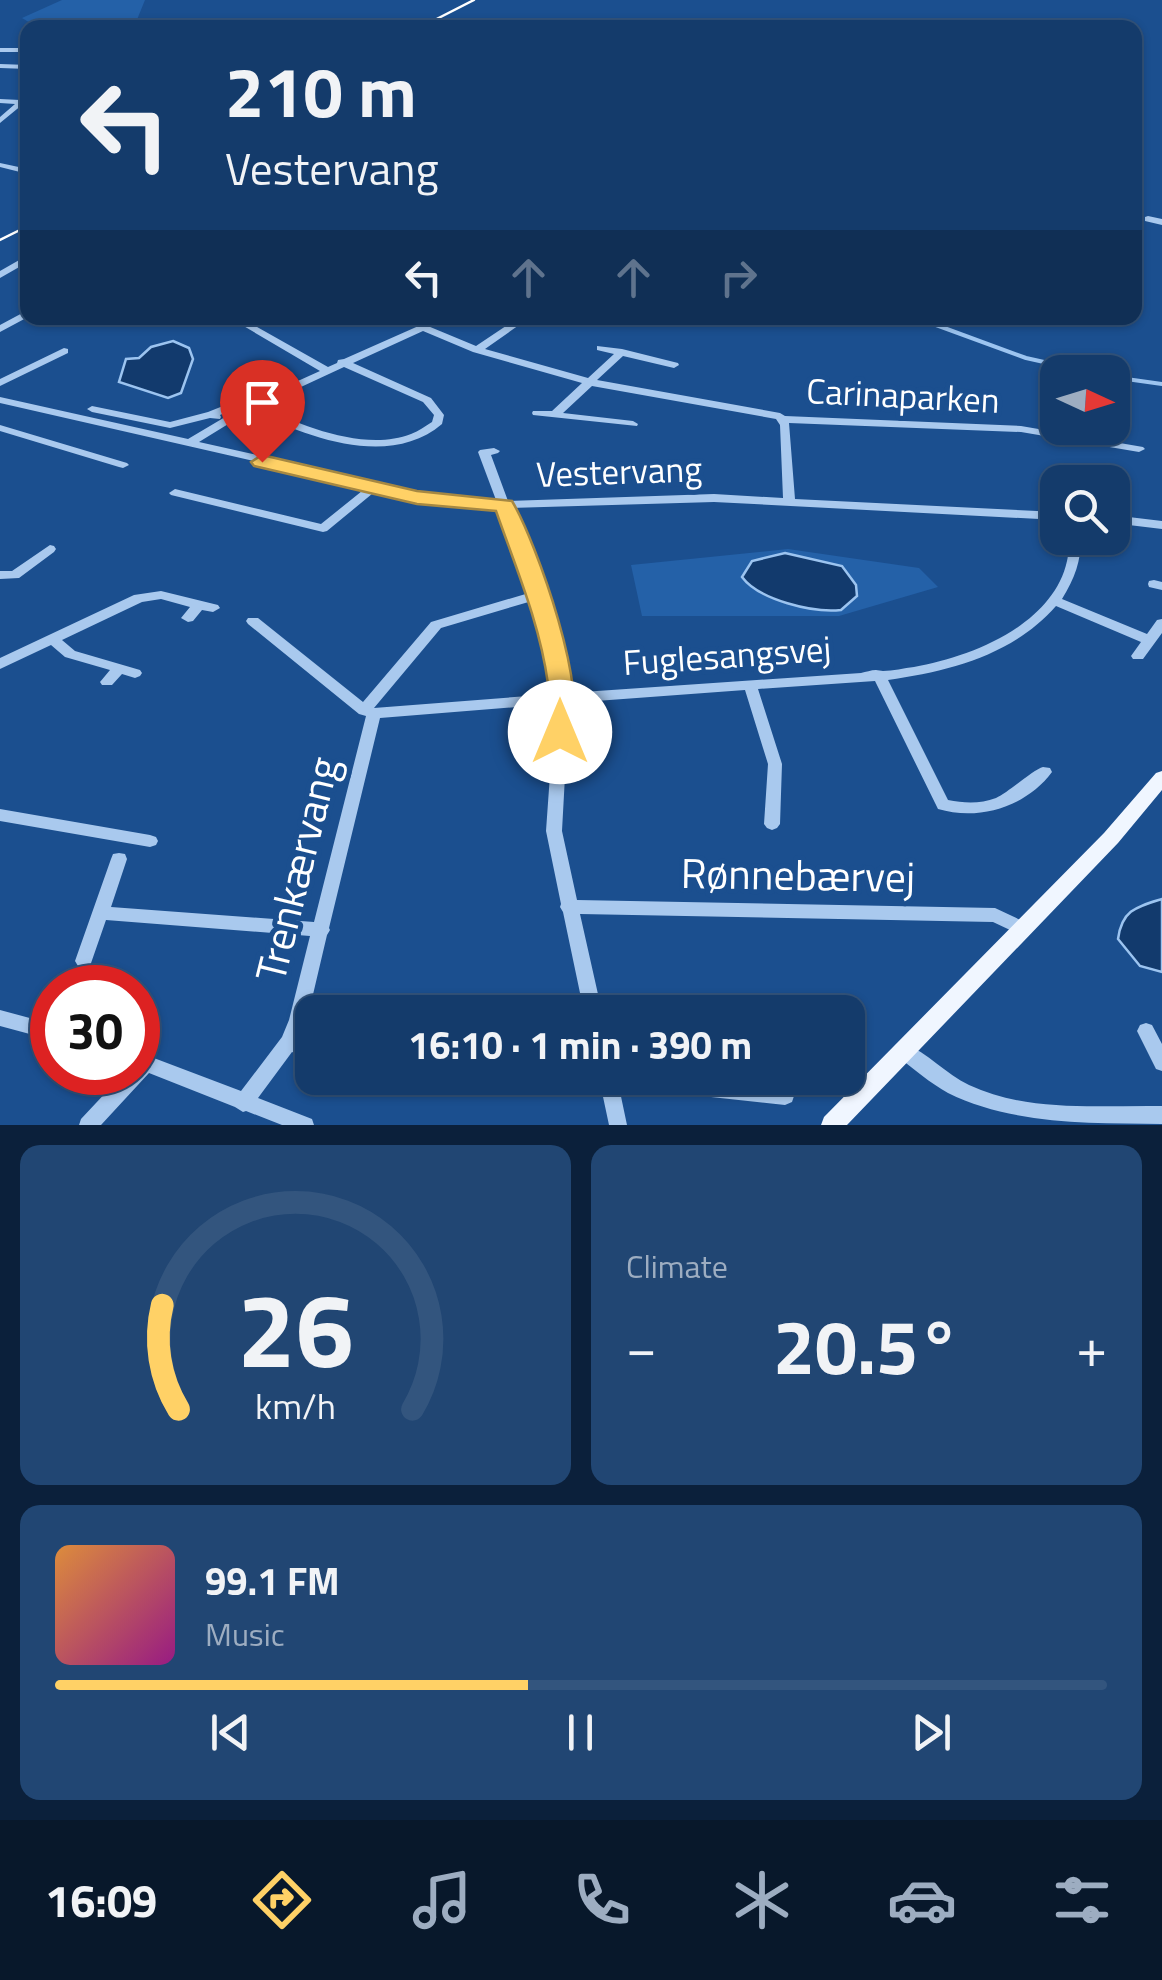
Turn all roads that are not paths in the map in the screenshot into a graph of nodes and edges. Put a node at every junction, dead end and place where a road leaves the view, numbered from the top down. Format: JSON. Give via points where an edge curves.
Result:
{"nodes":[{"id":1,"x":20,"y":104,"type":"edge"},
{"id":2,"x":0,"y":121,"type":"edge"},
{"id":3,"x":1148,"y":219,"type":"dead end"},
{"id":4,"x":1162,"y":222,"type":"edge"},
{"id":5,"x":247,"y":325,"type":"edge"},
{"id":6,"x":514,"y":325,"type":"edge"},
{"id":7,"x":602,"y":348,"type":"dead end"},
{"id":8,"x":478,"y":350,"type":"junction"},
{"id":9,"x":64,"y":352,"type":"dead end"},
{"id":10,"x":622,"y":352,"type":"junction"},
{"id":11,"x":342,"y":362,"type":"junction"},
{"id":12,"x":674,"y":364,"type":"dead end"},
{"id":13,"x":326,"y":370,"type":"junction"},
{"id":14,"x":590,"y":382,"type":"junction"},
{"id":15,"x":0,"y":384,"type":"edge"},
{"id":16,"x":0,"y":400,"type":"edge"},
{"id":17,"x":250,"y":402,"type":"junction"},
{"id":18,"x":17,"y":403,"type":"junction"},
{"id":19,"x":92,"y":408,"type":"dead end"},
{"id":20,"x":536,"y":413,"type":"dead end"},
{"id":21,"x":554,"y":415,"type":"junction"},
{"id":22,"x":0,"y":416,"type":"edge"},
{"id":23,"x":217,"y":418,"type":"junction"},
{"id":24,"x":783,"y":420,"type":"junction"},
{"id":25,"x":633,"y":424,"type":"dead end"},
{"id":26,"x":0,"y":428,"type":"edge"},
{"id":27,"x":188,"y":444,"type":"junction"},
{"id":28,"x":1139,"y":449,"type":"dead end"},
{"id":29,"x":494,"y":451,"type":"dead end"},
{"id":30,"x":124,"y":465,"type":"dead end"},
{"id":31,"x":372,"y":488,"type":"junction"},
{"id":32,"x":175,"y":493,"type":"dead end"},
{"id":33,"x":789,"y":502,"type":"junction"},
{"id":34,"x":505,"y":505,"type":"junction"},
{"id":35,"x":1040,"y":515,"type":"edge"},
{"id":36,"x":1130,"y":521,"type":"edge"},
{"id":37,"x":1162,"y":524,"type":"edge"},
{"id":38,"x":50,"y":549,"type":"dead end"},
{"id":39,"x":1073,"y":555,"type":"edge"},
{"id":40,"x":0,"y":575,"type":"edge"},
{"id":41,"x":537,"y":595,"type":"junction"},
{"id":42,"x":1055,"y":601,"type":"junction"},
{"id":43,"x":188,"y":618,"type":"dead end"},
{"id":44,"x":253,"y":621,"type":"dead end"},
{"id":45,"x":1162,"y":623,"type":"edge"},
{"id":46,"x":52,"y":639,"type":"junction"},
{"id":47,"x":1150,"y":640,"type":"junction"},
{"id":48,"x":1138,"y":656,"type":"dead end"},
{"id":49,"x":0,"y":664,"type":"edge"},
{"id":50,"x":878,"y":674,"type":"junction"},
{"id":51,"x":107,"y":682,"type":"dead end"},
{"id":52,"x":750,"y":684,"type":"junction"},
{"id":53,"x":562,"y":698,"type":"junction"},
{"id":54,"x":369,"y":712,"type":"junction"},
{"id":55,"x":1045,"y":772,"type":"dead end"},
{"id":56,"x":1162,"y":778,"type":"edge"},
{"id":57,"x":0,"y":815,"type":"edge"},
{"id":58,"x":772,"y":824,"type":"dead end"},
{"id":59,"x":150,"y":841,"type":"dead end"},
{"id":60,"x":120,"y":858,"type":"dead end"},
{"id":61,"x":568,"y":907,"type":"junction"},
{"id":62,"x":100,"y":913,"type":"junction"},
{"id":63,"x":322,"y":930,"type":"junction"},
{"id":64,"x":1023,"y":930,"type":"junction"},
{"id":65,"x":84,"y":961,"type":"dead end"},
{"id":66,"x":589,"y":995,"type":"edge"},
{"id":67,"x":0,"y":1018,"type":"edge"},
{"id":68,"x":30,"y":1026,"type":"edge"},
{"id":69,"x":1146,"y":1032,"type":"dead end"},
{"id":70,"x":289,"y":1042,"type":"junction"},
{"id":71,"x":295,"y":1045,"type":"edge"},
{"id":72,"x":904,"y":1051,"type":"junction"},
{"id":73,"x":1162,"y":1062,"type":"edge"},
{"id":74,"x":160,"y":1068,"type":"edge"},
{"id":75,"x":113,"y":1095,"type":"edge"},
{"id":76,"x":614,"y":1095,"type":"edge"},
{"id":77,"x":775,"y":1095,"type":"edge"},
{"id":78,"x":785,"y":1096,"type":"dead end"},
{"id":79,"x":244,"y":1102,"type":"junction"},
{"id":80,"x":1162,"y":1115,"type":"edge"},
{"id":81,"x":88,"y":1125,"type":"edge"},
{"id":82,"x":305,"y":1125,"type":"edge"},
{"id":83,"x":618,"y":1125,"type":"edge"},
{"id":84,"x":832,"y":1125,"type":"edge"}],
"edges":[{"from":1,"to":2,"type":"street"},
{"from":3,"to":4,"type":"street"},
{"from":5,"to":13,"type":"street"},
{"from":6,"to":8,"type":"street"},
{"from":7,"to":10,"type":"street"},
{"from":8,"to":11,"type":"street","name":"Carinaparken","via":[[416,328]]},
{"from":8,"to":14,"type":"street","name":"Carinaparken"},
{"from":9,"to":15,"type":"street"},
{"from":10,"to":12,"type":"street"},
{"from":10,"to":14,"type":"street"},
{"from":11,"to":13,"type":"street","name":"Carinaparken"},
{"from":11,"to":17,"type":"street","via":[[428,400],[439,415],[436,424],[413,438],[370,441],[304,429]]},
{"from":13,"to":17,"type":"street","name":"Carinaparken"},
{"from":14,"to":21,"type":"street"},
{"from":14,"to":24,"type":"street","name":"Carinaparken"},
{"from":16,"to":18,"type":"street","name":"Vestervang"},
{"from":17,"to":23,"type":"street","name":"Carinaparken"},
{"from":18,"to":22,"type":"street"},
{"from":18,"to":27,"type":"street","name":"Vestervang"},
{"from":19,"to":23,"type":"street","name":"Carinaparken","via":[[170,425]]},
{"from":20,"to":21,"type":"street"},
{"from":21,"to":25,"type":"street"},
{"from":23,"to":27,"type":"street","name":"Carinaparken"},
{"from":24,"to":28,"type":"street","name":"Carinaparken","via":[[1021,429]]},
{"from":24,"to":33,"type":"street","name":"Carinaparken"},
{"from":26,"to":30,"type":"street"},
{"from":27,"to":31,"type":"street","name":"Vestervang"},
{"from":29,"to":34,"type":"street","via":[[484,452]]},
{"from":31,"to":32,"type":"street","via":[[323,528]]},
{"from":31,"to":34,"type":"street","name":"Vestervang"},
{"from":33,"to":34,"type":"street","name":"Vestervang","via":[[645,498]]},
{"from":33,"to":35,"type":"street","name":"Vestervang"},
{"from":34,"to":41,"type":"street"},
{"from":36,"to":37,"type":"street"},
{"from":38,"to":40,"type":"street","via":[[16,576]]},
{"from":39,"to":42,"type":"street","name":"Fuglesangsvej"},
{"from":41,"to":53,"type":"street","via":[[555,647]]},
{"from":41,"to":54,"type":"street","via":[[436,626]]},
{"from":42,"to":47,"type":"street"},
{"from":42,"to":50,"type":"street","name":"Fuglesangsvej","via":[[1015,636],[965,659]]},
{"from":43,"to":46,"type":"street","via":[[206,606],[151,595]]},
{"from":44,"to":54,"type":"street"},
{"from":45,"to":47,"type":"street"},
{"from":46,"to":49,"type":"street"},
{"from":46,"to":51,"type":"street","via":[[70,654],[127,670]]},
{"from":47,"to":48,"type":"street"},
{"from":50,"to":52,"type":"street","name":"Fuglesangsvej"},
{"from":50,"to":55,"type":"street","name":"Fuglesangsvej","via":[[944,805],[1010,802]]},
{"from":52,"to":53,"type":"street","name":"Fuglesangsvej"},
{"from":52,"to":58,"type":"street","via":[[775,764]]},
{"from":53,"to":54,"type":"street","name":"Fuglesangsvej"},
{"from":53,"to":61,"type":"street","via":[[554,830]]},
{"from":54,"to":63,"type":"street","name":"Trenkærvang"},
{"from":56,"to":64,"type":"main road"},
{"from":57,"to":59,"type":"street"},
{"from":60,"to":62,"type":"street"},
{"from":61,"to":64,"type":"street","name":"Rønnebærvej","via":[[994,915]]},
{"from":61,"to":66,"type":"street"},
{"from":62,"to":63,"type":"street"},
{"from":62,"to":65,"type":"street"},
{"from":63,"to":70,"type":"street","name":"Trenkærvang"},
{"from":64,"to":72,"type":"main road"},
{"from":67,"to":68,"type":"street"},
{"from":69,"to":73,"type":"street"},
{"from":70,"to":71,"type":"street"},
{"from":70,"to":79,"type":"street","name":"Trenkærvang"},
{"from":72,"to":80,"type":"street","via":[[959,1090],[996,1106]]},
{"from":72,"to":84,"type":"main road"},
{"from":74,"to":79,"type":"street"},
{"from":75,"to":81,"type":"street"},
{"from":76,"to":83,"type":"street"},
{"from":77,"to":78,"type":"street"},
{"from":79,"to":82,"type":"street"}]}
